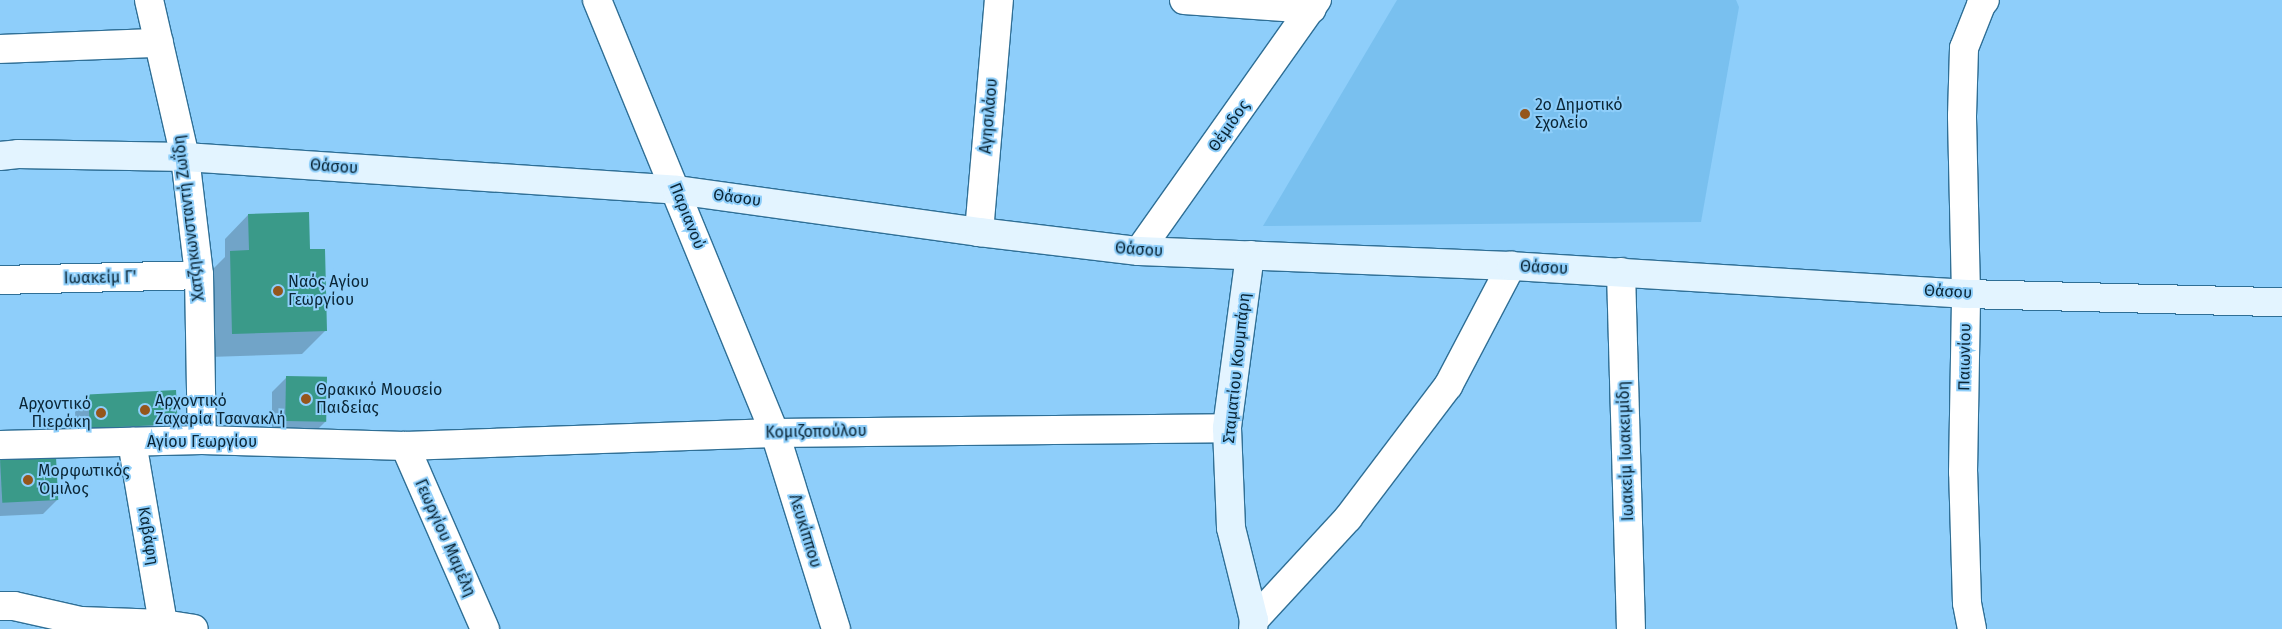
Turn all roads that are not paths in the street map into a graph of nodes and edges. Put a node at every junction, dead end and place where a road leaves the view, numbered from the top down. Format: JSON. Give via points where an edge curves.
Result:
{"nodes":[{"id":1,"x":149,"y":0,"type":"edge"},
{"id":2,"x":597,"y":0,"type":"edge"},
{"id":3,"x":999,"y":0,"type":"edge"},
{"id":4,"x":1184,"y":0,"type":"edge"},
{"id":5,"x":1985,"y":0,"type":"edge"},
{"id":6,"x":1314,"y":5,"type":"edge"},
{"id":7,"x":159,"y":43,"type":"junction"},
{"id":8,"x":0,"y":49,"type":"edge"},
{"id":9,"x":0,"y":156,"type":"edge"},
{"id":10,"x":185,"y":158,"type":"junction"},
{"id":11,"x":677,"y":190,"type":"junction"},
{"id":12,"x":979,"y":232,"type":"junction"},
{"id":13,"x":1139,"y":251,"type":"junction"},
{"id":14,"x":1250,"y":255,"type":"junction"},
{"id":15,"x":1511,"y":266,"type":"junction"},
{"id":16,"x":1621,"y":272,"type":"junction"},
{"id":17,"x":199,"y":275,"type":"junction"},
{"id":18,"x":0,"y":280,"type":"edge"},
{"id":19,"x":1966,"y":294,"type":"junction"},
{"id":20,"x":2282,"y":302,"type":"edge"},
{"id":21,"x":1227,"y":428,"type":"junction"},
{"id":22,"x":775,"y":432,"type":"junction"},
{"id":23,"x":202,"y":440,"type":"junction"},
{"id":24,"x":132,"y":442,"type":"junction"},
{"id":25,"x":0,"y":445,"type":"edge"},
{"id":26,"x":405,"y":446,"type":"junction"},
{"id":27,"x":0,"y":606,"type":"edge"},
{"id":28,"x":1254,"y":625,"type":"edge"},
{"id":29,"x":164,"y":627,"type":"edge"},
{"id":30,"x":194,"y":629,"type":"edge"},
{"id":31,"x":485,"y":629,"type":"edge"},
{"id":32,"x":836,"y":629,"type":"edge"},
{"id":33,"x":1631,"y":629,"type":"edge"},
{"id":34,"x":1972,"y":629,"type":"edge"}],
"edges":[{"from":1,"to":7,"type":"street","name":"Χατζηκωνσταντή Ζωΐδη"},
{"from":2,"to":11,"type":"street","name":"Παριανού"},
{"from":3,"to":12,"type":"street","name":"Αγησιλάου"},
{"from":4,"to":6,"type":"street"},
{"from":5,"to":19,"type":"street","name":"Παιωνίου","via":[[1964,48],[1962,116]]},
{"from":6,"to":13,"type":"street","name":"Θέμιδος"},
{"from":7,"to":8,"type":"street"},
{"from":7,"to":10,"type":"street","name":"Χατζηκωνσταντή Ζωΐδη"},
{"from":9,"to":10,"type":"street","name":"Θάσου"},
{"from":10,"to":11,"type":"street","name":"Θάσου"},
{"from":10,"to":17,"type":"street","name":"Χατζηκωνσταντή Ζωΐδη"},
{"from":11,"to":12,"type":"street","name":"Θάσου"},
{"from":11,"to":22,"type":"street","name":"Παριανού"},
{"from":12,"to":13,"type":"street","name":"Θάσου"},
{"from":13,"to":14,"type":"street","name":"Θάσου"},
{"from":14,"to":15,"type":"street","name":"Θάσου"},
{"from":14,"to":21,"type":"street","name":"Σταματίου Κουμπάρη"},
{"from":15,"to":16,"type":"street","name":"Θάσου"},
{"from":15,"to":28,"type":"street","via":[[1448,386],[1348,518]]},
{"from":16,"to":19,"type":"street","name":"Θάσου"},
{"from":16,"to":33,"type":"street","name":"Ιωακείμ Ιωακειμίδη"},
{"from":17,"to":18,"type":"street","name":"Ιωακείμ Γ'"},
{"from":17,"to":23,"type":"street","name":"Χατζηκωνσταντή Ζωΐδη"},
{"from":19,"to":20,"type":"street","name":"Θάσου"},
{"from":19,"to":34,"type":"street","name":"Παιωνίου","via":[[1963,472],[1967,603]]},
{"from":21,"to":22,"type":"street","name":"Κομιζοπούλου"},
{"from":21,"to":28,"type":"street","name":"Σταματίου Κουμπάρη","via":[[1231,528]]},
{"from":22,"to":26,"type":"street","name":"Κομιζοπούλου"},
{"from":22,"to":32,"type":"street","name":"Λευκίππου"},
{"from":23,"to":24,"type":"street","name":"Αγίου Γεωργίου"},
{"from":23,"to":26,"type":"street","name":"Αγίου Γεωργίου"},
{"from":24,"to":25,"type":"street","name":"Αγίου Γεωργίου"},
{"from":24,"to":29,"type":"street","name":"Καβάφη"},
{"from":26,"to":31,"type":"street","name":"Γεωργίου Μαμέλη"},
{"from":27,"to":29,"type":"street","via":[[81,620]]},
{"from":29,"to":30,"type":"street"}]}
